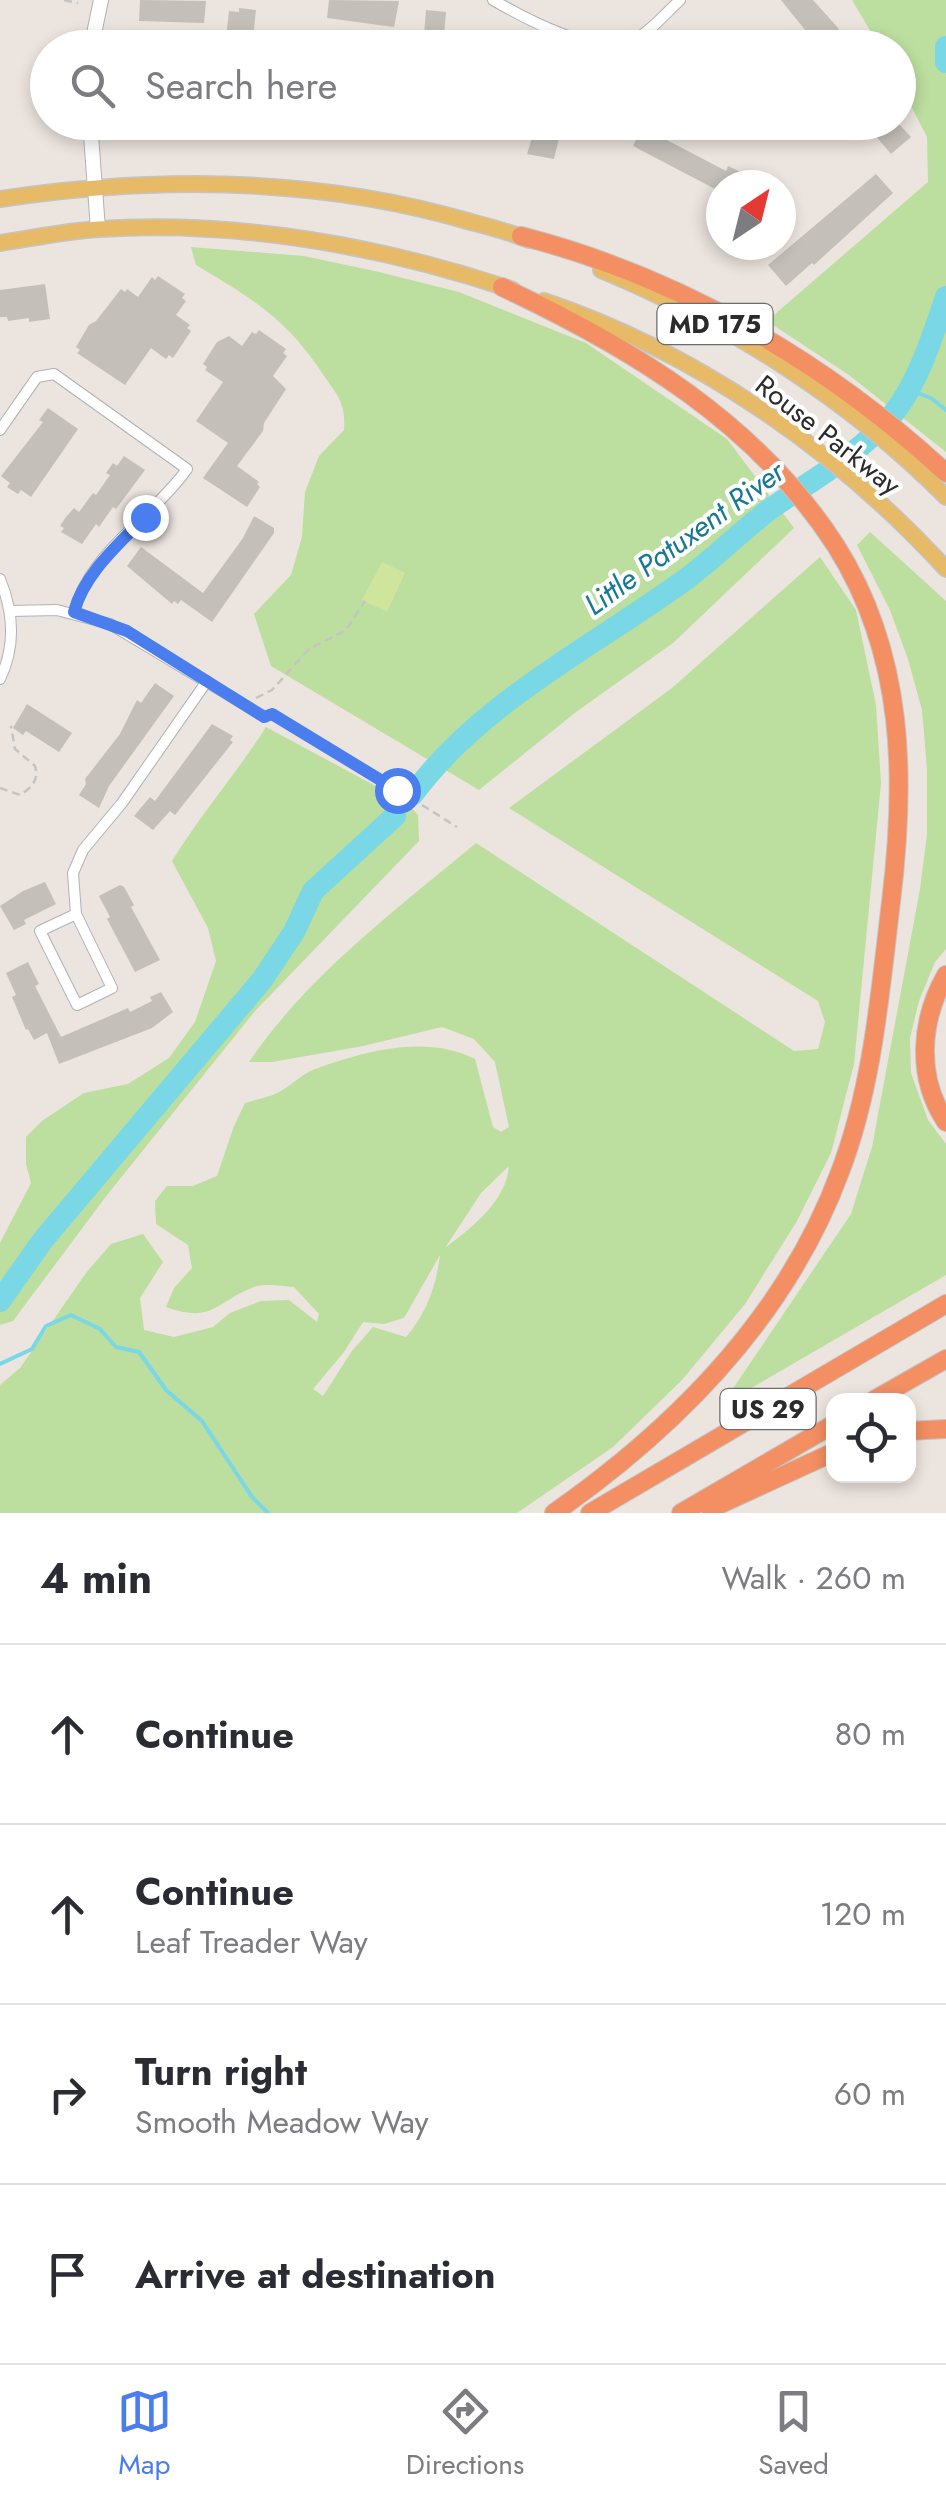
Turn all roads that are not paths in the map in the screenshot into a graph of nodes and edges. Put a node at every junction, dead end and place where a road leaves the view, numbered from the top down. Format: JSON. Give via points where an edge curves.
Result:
{"nodes":[{"id":1,"x":101,"y":0,"type":"edge"},
{"id":2,"x":493,"y":0,"type":"edge"},
{"id":3,"x":680,"y":0,"type":"edge"},
{"id":4,"x":95,"y":30,"type":"edge"},
{"id":5,"x":556,"y":30,"type":"edge"},
{"id":6,"x":645,"y":30,"type":"edge"},
{"id":7,"x":91,"y":140,"type":"edge"},
{"id":8,"x":94,"y":188,"type":"junction"},
{"id":9,"x":0,"y":199,"type":"edge"},
{"id":10,"x":98,"y":229,"type":"junction"},
{"id":11,"x":521,"y":236,"type":"junction"},
{"id":12,"x":0,"y":243,"type":"edge"},
{"id":13,"x":502,"y":287,"type":"junction"},
{"id":14,"x":846,"y":401,"type":"junction"},
{"id":15,"x":0,"y":430,"type":"edge"},
{"id":16,"x":911,"y":452,"type":"junction"},
{"id":17,"x":946,"y":473,"type":"edge"},
{"id":18,"x":946,"y":498,"type":"edge"},
{"id":19,"x":946,"y":569,"type":"edge"},
{"id":20,"x":0,"y":578,"type":"edge"},
{"id":21,"x":10,"y":612,"type":"junction"},
{"id":22,"x":74,"y":612,"type":"junction"},
{"id":23,"x":0,"y":679,"type":"edge"},
{"id":24,"x":207,"y":682,"type":"junction"},
{"id":25,"x":264,"y":717,"type":"road end"},
{"id":26,"x":76,"y":914,"type":"junction"},
{"id":27,"x":946,"y":976,"type":"edge"},
{"id":28,"x":946,"y":1122,"type":"edge"},
{"id":29,"x":946,"y":1304,"type":"edge"},
{"id":30,"x":946,"y":1359,"type":"edge"},
{"id":31,"x":886,"y":1393,"type":"edge"},
{"id":32,"x":826,"y":1429,"type":"edge"},
{"id":33,"x":946,"y":1429,"type":"edge"},
{"id":34,"x":916,"y":1431,"type":"edge"},
{"id":35,"x":826,"y":1456,"type":"edge"},
{"id":36,"x":554,"y":1513,"type":"edge"},
{"id":37,"x":590,"y":1513,"type":"edge"},
{"id":38,"x":681,"y":1513,"type":"edge"},
{"id":39,"x":700,"y":1513,"type":"edge"}],
"edges":[{"from":1,"to":4,"type":"main road"},
{"from":2,"to":5,"type":"street"},
{"from":3,"to":6,"type":"street"},
{"from":7,"to":8,"type":"main road"},
{"from":8,"to":9,"type":"main road","name":"Rouse Parkway"},
{"from":8,"to":10,"type":"main road"},
{"from":8,"to":11,"type":"main road","name":"Rouse Parkway","via":[[226,185],[326,192],[398,203]]},
{"from":10,"to":12,"type":"main road","name":"Rouse Parkway"},
{"from":10,"to":13,"type":"main road","name":"Rouse Parkway","via":[[281,236]]},
{"from":11,"to":14,"type":"main road","name":"Rouse Parkway","number":"MD 175","via":[[641,286]]},
{"from":11,"to":14,"type":"highway","via":[[581,252],[698,301],[766,339]]},
{"from":13,"to":19,"type":"main road","name":"Rouse Parkway","number":"MD 175","via":[[671,356],[763,412],[864,490]]},
{"from":13,"to":36,"type":"highway","via":[[662,373],[772,466],[837,548],[869,612],[898,733],[897,852],[876,1019],[841,1171],[784,1282],[742,1342],[670,1422]]},
{"from":14,"to":16,"type":"highway"},
{"from":15,"to":22,"type":"street","via":[[37,378],[54,374],[187,469],[106,557]]},
{"from":16,"to":17,"type":"highway"},
{"from":16,"to":18,"type":"main road","name":"Rouse Parkway"},
{"from":20,"to":21,"type":"street"},
{"from":21,"to":22,"type":"street"},
{"from":21,"to":23,"type":"street"},
{"from":22,"to":24,"type":"street","via":[[127,631]]},
{"from":24,"to":25,"type":"street"},
{"from":24,"to":26,"type":"street","via":[[83,850],[72,886]]},
{"from":26,"to":26,"type":"street","via":[[112,988],[76,1005],[40,932]]},
{"from":27,"to":28,"type":"highway","via":[[924,1037],[930,1090]]},
{"from":29,"to":37,"type":"highway","number":"US 29"},
{"from":30,"to":31,"type":"highway"},
{"from":32,"to":38,"type":"highway","number":"US 29"},
{"from":33,"to":34,"type":"highway"},
{"from":35,"to":39,"type":"highway"}]}
